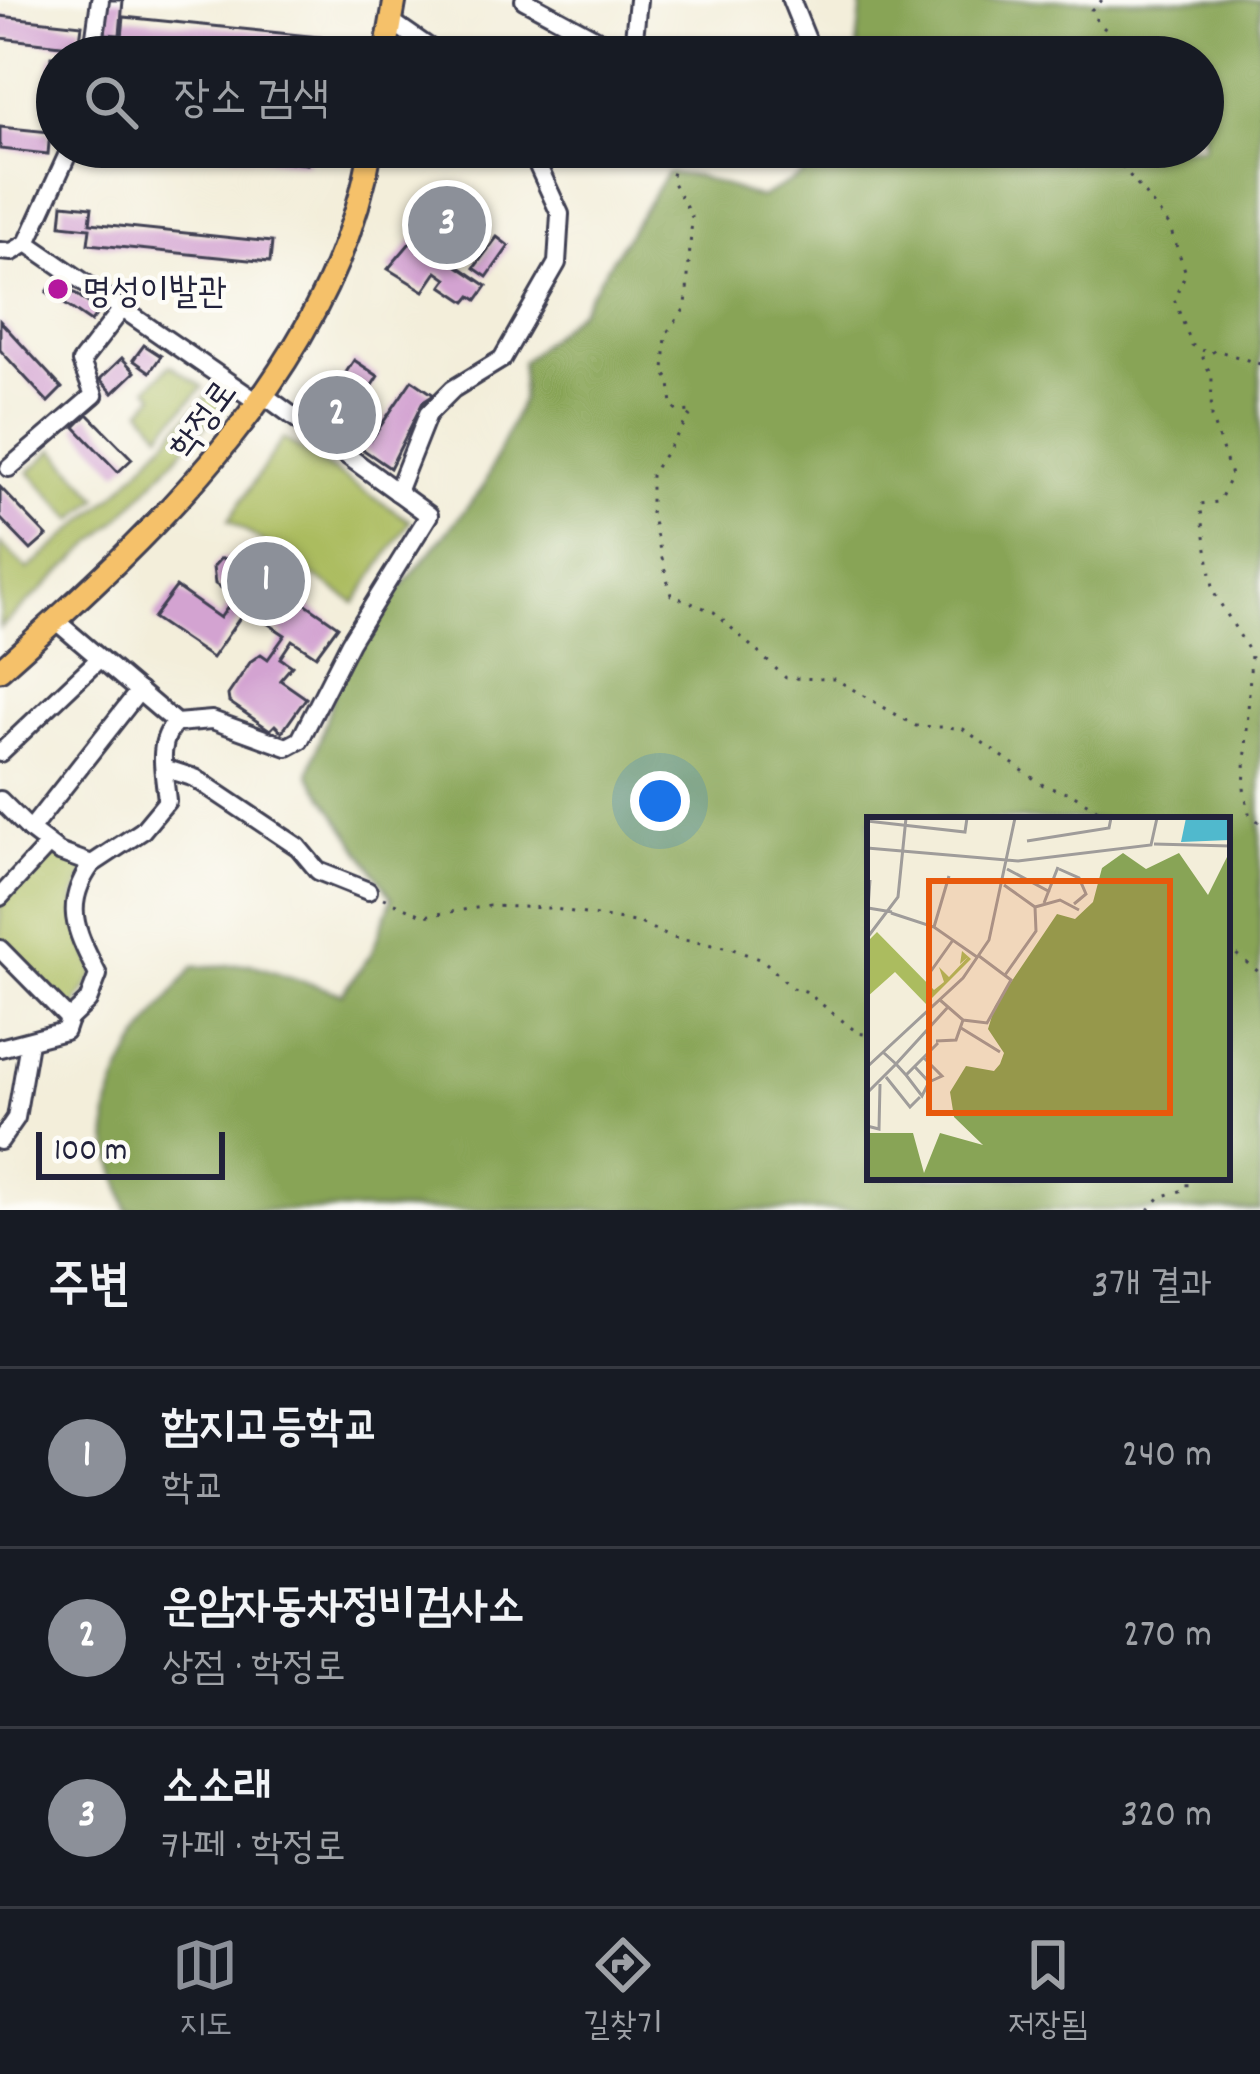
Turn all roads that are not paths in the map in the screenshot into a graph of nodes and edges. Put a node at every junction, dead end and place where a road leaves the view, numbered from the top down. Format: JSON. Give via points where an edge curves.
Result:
{"nodes":[{"id":1,"x":100,"y":0,"type":"edge"},
{"id":2,"x":524,"y":0,"type":"edge"},
{"id":3,"x":638,"y":0,"type":"edge"},
{"id":4,"x":791,"y":0,"type":"edge"},
{"id":5,"x":393,"y":10,"type":"edge"},
{"id":6,"x":95,"y":36,"type":"edge"},
{"id":7,"x":421,"y":36,"type":"edge"},
{"id":8,"x":592,"y":36,"type":"edge"},
{"id":9,"x":634,"y":36,"type":"edge"},
{"id":10,"x":806,"y":36,"type":"edge"},
{"id":11,"x":61,"y":168,"type":"edge"},
{"id":12,"x":367,"y":168,"type":"edge"},
{"id":13,"x":539,"y":168,"type":"edge"},
{"id":14,"x":27,"y":242,"type":"junction"},
{"id":15,"x":0,"y":250,"type":"edge"},
{"id":16,"x":122,"y":308,"type":"junction"},
{"id":17,"x":258,"y":397,"type":"junction"},
{"id":18,"x":9,"y":468,"type":"dead end"},
{"id":19,"x":397,"y":492,"type":"junction"},
{"id":20,"x":56,"y":621,"type":"junction"},
{"id":21,"x":98,"y":660,"type":"junction"},
{"id":22,"x":0,"y":670,"type":"edge"},
{"id":23,"x":139,"y":691,"type":"junction"},
{"id":24,"x":176,"y":724,"type":"junction"},
{"id":25,"x":0,"y":753,"type":"edge"},
{"id":26,"x":164,"y":769,"type":"junction"},
{"id":27,"x":0,"y":801,"type":"edge"},
{"id":28,"x":30,"y":830,"type":"junction"},
{"id":29,"x":48,"y":845,"type":"junction"},
{"id":30,"x":92,"y":864,"type":"junction"},
{"id":31,"x":368,"y":891,"type":"road end"},
{"id":32,"x":0,"y":897,"type":"edge"},
{"id":33,"x":0,"y":949,"type":"edge"},
{"id":34,"x":69,"y":1019,"type":"junction"},
{"id":35,"x":29,"y":1042,"type":"junction"},
{"id":36,"x":0,"y":1048,"type":"edge"},
{"id":37,"x":0,"y":1141,"type":"edge"}],
"edges":[{"from":1,"to":6,"type":"street"},
{"from":2,"to":8,"type":"street"},
{"from":3,"to":9,"type":"street"},
{"from":4,"to":10,"type":"street"},
{"from":5,"to":7,"type":"street"},
{"from":11,"to":14,"type":"street"},
{"from":12,"to":17,"type":"main road","name":"학정로","via":[[315,307]]},
{"from":13,"to":19,"type":"street","via":[[560,214],[556,263],[502,358],[428,414]]},
{"from":14,"to":15,"type":"street"},
{"from":14,"to":16,"type":"street"},
{"from":16,"to":17,"type":"street"},
{"from":16,"to":18,"type":"street","via":[[81,362],[94,395]]},
{"from":17,"to":19,"type":"street"},
{"from":17,"to":20,"type":"main road","name":"학정로","via":[[176,506]]},
{"from":19,"to":24,"type":"street","via":[[429,515],[300,740],[286,747],[212,720]]},
{"from":20,"to":21,"type":"street"},
{"from":20,"to":22,"type":"main road","name":"학정로"},
{"from":21,"to":23,"type":"street"},
{"from":21,"to":25,"type":"street"},
{"from":23,"to":24,"type":"street"},
{"from":23,"to":28,"type":"street"},
{"from":24,"to":26,"type":"street","via":[[166,733]]},
{"from":26,"to":30,"type":"street","via":[[167,801],[142,831]]},
{"from":26,"to":31,"type":"street","via":[[195,778],[298,847],[318,871]]},
{"from":27,"to":28,"type":"street"},
{"from":28,"to":29,"type":"street"},
{"from":29,"to":30,"type":"street"},
{"from":29,"to":32,"type":"street"},
{"from":30,"to":34,"type":"street","via":[[71,922],[98,975]]},
{"from":33,"to":34,"type":"street"},
{"from":34,"to":35,"type":"street","via":[[65,1031]]},
{"from":35,"to":36,"type":"street"},
{"from":35,"to":37,"type":"street","via":[[16,1118]]}]}
